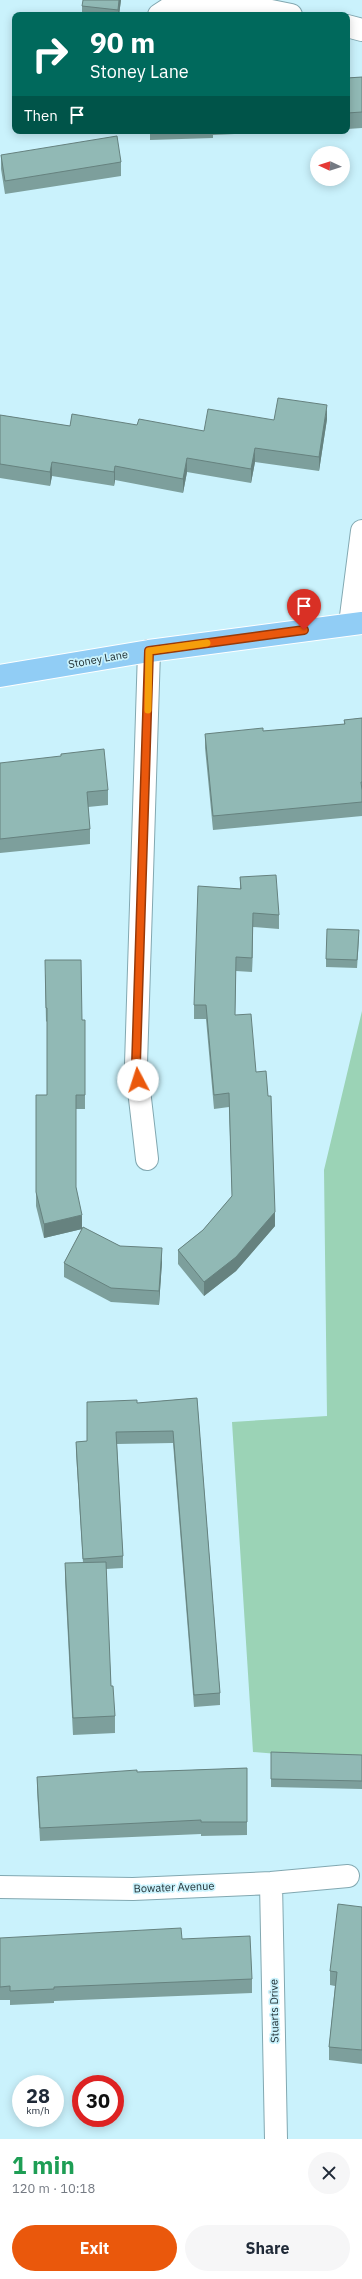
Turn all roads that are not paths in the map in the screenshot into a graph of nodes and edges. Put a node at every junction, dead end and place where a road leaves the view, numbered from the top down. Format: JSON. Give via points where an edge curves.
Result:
{"nodes":[{"id":1,"x":252,"y":4,"type":"edge"},
{"id":2,"x":164,"y":12,"type":"edge"},
{"id":3,"x":280,"y":12,"type":"edge"},
{"id":4,"x":350,"y":27,"type":"edge"},
{"id":5,"x":362,"y":30,"type":"edge"},
{"id":6,"x":362,"y":531,"type":"edge"},
{"id":7,"x":356,"y":623,"type":"edge"},
{"id":8,"x":149,"y":651,"type":"junction"},
{"id":9,"x":0,"y":676,"type":"edge"},
{"id":10,"x":147,"y":1159,"type":"dead end"},
{"id":11,"x":348,"y":1876,"type":"dead end"},
{"id":12,"x":271,"y":1883,"type":"junction"},
{"id":13,"x":0,"y":1887,"type":"edge"},
{"id":14,"x":276,"y":2139,"type":"edge"}],
"edges":[{"from":1,"to":2,"type":"street","via":[[179,2]]},
{"from":1,"to":3,"type":"street"},
{"from":4,"to":5,"type":"street"},
{"from":6,"to":7,"type":"street"},
{"from":7,"to":8,"type":"main road","name":"Stoney Lane"},
{"from":8,"to":9,"type":"main road","name":"Stoney Lane"},
{"from":8,"to":10,"type":"street","via":[[136,1064]]},
{"from":11,"to":12,"type":"street","name":"Bowater Avenue"},
{"from":12,"to":13,"type":"street","name":"Bowater Avenue","via":[[133,1888]]},
{"from":12,"to":14,"type":"street","name":"Stuarts Drive"}]}
